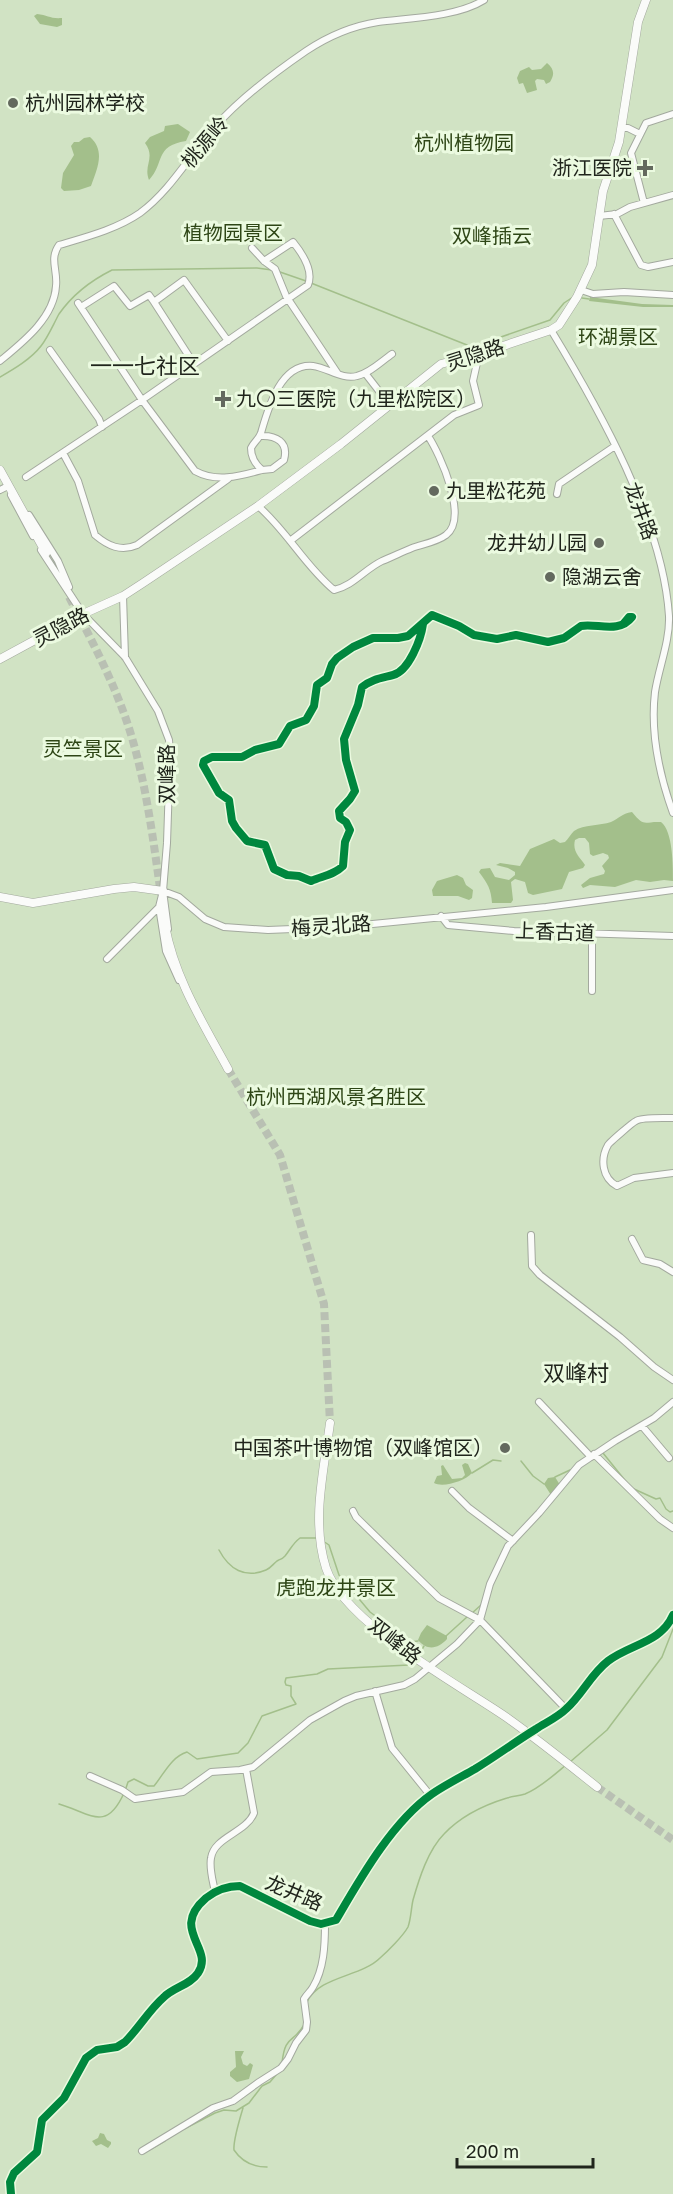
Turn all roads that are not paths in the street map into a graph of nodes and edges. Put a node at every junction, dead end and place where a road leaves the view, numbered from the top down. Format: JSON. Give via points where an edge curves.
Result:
{"nodes":[{"id":1,"x":484,"y":0,"type":"edge"},
{"id":2,"x":646,"y":0,"type":"edge"},
{"id":3,"x":673,"y":114,"type":"edge"},
{"id":4,"x":621,"y":128,"type":"junction"},
{"id":5,"x":640,"y":134,"type":"junction"},
{"id":6,"x":673,"y":195,"type":"edge"},
{"id":7,"x":644,"y":203,"type":"junction"},
{"id":8,"x":614,"y":214,"type":"junction"},
{"id":9,"x":599,"y":216,"type":"junction"},
{"id":10,"x":252,"y":248,"type":"dead end"},
{"id":11,"x":264,"y":261,"type":"junction"},
{"id":12,"x":673,"y":262,"type":"edge"},
{"id":13,"x":581,"y":290,"type":"junction"},
{"id":14,"x":673,"y":295,"type":"edge"},
{"id":15,"x":288,"y":300,"type":"junction"},
{"id":16,"x":154,"y":302,"type":"junction"},
{"id":17,"x":551,"y":330,"type":"junction"},
{"id":18,"x":228,"y":341,"type":"junction"},
{"id":19,"x":50,"y":350,"type":"dead end"},
{"id":20,"x":392,"y":354,"type":"dead end"},
{"id":21,"x":479,"y":354,"type":"junction"},
{"id":22,"x":0,"y":361,"type":"edge"},
{"id":23,"x":194,"y":364,"type":"junction"},
{"id":24,"x":365,"y":373,"type":"junction"},
{"id":25,"x":339,"y":375,"type":"junction"},
{"id":26,"x":142,"y":400,"type":"junction"},
{"id":27,"x":390,"y":405,"type":"junction"},
{"id":28,"x":102,"y":426,"type":"junction"},
{"id":29,"x":260,"y":436,"type":"junction"},
{"id":30,"x":428,"y":436,"type":"junction"},
{"id":31,"x":615,"y":446,"type":"junction"},
{"id":32,"x":63,"y":453,"type":"junction"},
{"id":33,"x":0,"y":470,"type":"edge"},
{"id":34,"x":262,"y":470,"type":"junction"},
{"id":35,"x":26,"y":477,"type":"dead end"},
{"id":36,"x":231,"y":477,"type":"junction"},
{"id":37,"x":4,"y":488,"type":"edge"},
{"id":38,"x":557,"y":494,"type":"dead end"},
{"id":39,"x":258,"y":506,"type":"junction"},
{"id":40,"x":290,"y":542,"type":"junction"},
{"id":41,"x":46,"y":553,"type":"dead end"},
{"id":42,"x":123,"y":596,"type":"junction"},
{"id":43,"x":83,"y":614,"type":"junction"},
{"id":44,"x":125,"y":657,"type":"junction"},
{"id":45,"x":0,"y":659,"type":"edge"},
{"id":46,"x":673,"y":813,"type":"edge"},
{"id":47,"x":673,"y":890,"type":"edge"},
{"id":48,"x":163,"y":891,"type":"junction"},
{"id":49,"x":0,"y":897,"type":"edge"},
{"id":50,"x":159,"y":907,"type":"junction"},
{"id":51,"x":441,"y":916,"type":"junction"},
{"id":52,"x":165,"y":927,"type":"dead end"},
{"id":53,"x":592,"y":933,"type":"junction"},
{"id":54,"x":673,"y":936,"type":"edge"},
{"id":55,"x":107,"y":959,"type":"dead end"},
{"id":56,"x":592,"y":991,"type":"dead end"},
{"id":57,"x":187,"y":992,"type":"junction"},
{"id":58,"x":228,"y":1070,"type":"tunnel mouth"},
{"id":59,"x":673,"y":1118,"type":"edge"},
{"id":60,"x":673,"y":1173,"type":"edge"},
{"id":61,"x":531,"y":1235,"type":"dead end"},
{"id":62,"x":632,"y":1239,"type":"dead end"},
{"id":63,"x":673,"y":1272,"type":"edge"},
{"id":64,"x":673,"y":1380,"type":"edge"},
{"id":65,"x":538,"y":1402,"type":"dead end"},
{"id":66,"x":673,"y":1402,"type":"edge"},
{"id":67,"x":330,"y":1423,"type":"tunnel mouth"},
{"id":68,"x":642,"y":1426,"type":"junction"},
{"id":69,"x":595,"y":1456,"type":"junction"},
{"id":70,"x":669,"y":1458,"type":"dead end"},
{"id":71,"x":452,"y":1491,"type":"dead end"},
{"id":72,"x":353,"y":1511,"type":"dead end"},
{"id":73,"x":673,"y":1527,"type":"edge"},
{"id":74,"x":513,"y":1541,"type":"junction"},
{"id":75,"x":673,"y":1615,"type":"edge"},
{"id":76,"x":480,"y":1620,"type":"junction"},
{"id":77,"x":430,"y":1667,"type":"junction"},
{"id":78,"x":375,"y":1691,"type":"junction"},
{"id":79,"x":566,"y":1709,"type":"junction"},
{"id":80,"x":529,"y":1733,"type":"junction"},
{"id":81,"x":246,"y":1769,"type":"junction"},
{"id":82,"x":90,"y":1776,"type":"dead end"},
{"id":83,"x":597,"y":1786,"type":"tunnel mouth"},
{"id":84,"x":430,"y":1795,"type":"junction"},
{"id":85,"x":215,"y":1892,"type":"junction"},
{"id":86,"x":325,"y":1924,"type":"junction"},
{"id":87,"x":142,"y":2151,"type":"dead end"},
{"id":88,"x":11,"y":2194,"type":"edge"}],
"edges":[{"from":1,"to":22,"type":"street","name":"桃源岭","via":[[422,18],[376,22],[342,32],[300,56],[253,91],[208,135],[165,192],[138,214],[59,245],[53,263],[55,299],[44,319]]},
{"from":2,"to":4,"type":"main road","via":[[638,22]]},
{"from":3,"to":5,"type":"street","via":[[646,123]]},
{"from":4,"to":5,"type":"street"},
{"from":4,"to":9,"type":"main road"},
{"from":5,"to":7,"type":"street","via":[[632,159]]},
{"from":6,"to":7,"type":"street"},
{"from":7,"to":8,"type":"street"},
{"from":8,"to":9,"type":"street"},
{"from":8,"to":12,"type":"street","via":[[641,265]]},
{"from":9,"to":13,"type":"main road","via":[[592,265]]},
{"from":10,"to":11,"type":"street"},
{"from":11,"to":15,"type":"street","via":[[276,272]]},
{"from":11,"to":15,"type":"street","via":[[292,242],[309,268],[309,282]]},
{"from":13,"to":14,"type":"street","via":[[593,294]]},
{"from":13,"to":17,"type":"main road","via":[[559,325]]},
{"from":15,"to":18,"type":"street"},
{"from":15,"to":25,"type":"street"},
{"from":16,"to":18,"type":"street","via":[[187,281]]},
{"from":16,"to":23,"type":"street"},
{"from":16,"to":26,"type":"street","via":[[149,295],[130,306],[114,286],[80,305]]},
{"from":17,"to":21,"type":"main road","name":"灵隐路"},
{"from":17,"to":31,"type":"street","name":"龙井路"},
{"from":18,"to":23,"type":"street"},
{"from":19,"to":28,"type":"street"},
{"from":20,"to":24,"type":"street"},
{"from":21,"to":27,"type":"main road","name":"灵隐路","via":[[441,364]]},
{"from":21,"to":30,"type":"street","via":[[473,381],[479,405],[454,415]]},
{"from":23,"to":26,"type":"street"},
{"from":24,"to":25,"type":"street","via":[[354,377]]},
{"from":24,"to":27,"type":"street"},
{"from":25,"to":29,"type":"street","via":[[314,366],[291,372],[278,389]]},
{"from":26,"to":28,"type":"street"},
{"from":26,"to":36,"type":"street","via":[[195,471],[207,477]]},
{"from":27,"to":39,"type":"main road","name":"灵隐路"},
{"from":28,"to":32,"type":"street"},
{"from":29,"to":34,"type":"street","via":[[251,451]]},
{"from":29,"to":34,"type":"street","via":[[275,436],[286,450],[279,465]]},
{"from":30,"to":40,"type":"street"},
{"from":30,"to":40,"type":"street","via":[[442,460],[450,487],[456,517],[448,534],[376,564],[347,586],[334,590]]},
{"from":31,"to":38,"type":"street","via":[[559,484]]},
{"from":31,"to":46,"type":"street","name":"龙井路","via":[[654,543],[668,607],[668,632],[655,692],[653,726],[657,757]]},
{"from":32,"to":35,"type":"street"},
{"from":32,"to":36,"type":"street","via":[[78,482],[95,535],[118,548],[137,544]]},
{"from":33,"to":37,"type":"main road"},
{"from":34,"to":36,"type":"street"},
{"from":37,"to":41,"type":"main road"},
{"from":37,"to":43,"type":"street","name":"双峰路"},
{"from":39,"to":40,"type":"street"},
{"from":39,"to":42,"type":"main road","name":"灵隐路"},
{"from":42,"to":43,"type":"main road","name":"灵隐路"},
{"from":42,"to":44,"type":"street"},
{"from":43,"to":44,"type":"street","name":"双峰路"},
{"from":43,"to":45,"type":"main road","name":"灵隐路"},
{"from":44,"to":48,"type":"street","name":"双峰路","via":[[158,711],[169,740]]},
{"from":47,"to":51,"type":"street","name":"梅灵北路"},
{"from":48,"to":49,"type":"main road","name":"梅灵北路","via":[[114,889],[33,903]]},
{"from":48,"to":50,"type":"street"},
{"from":48,"to":51,"type":"street","name":"梅灵北路","via":[[224,927],[342,927]]},
{"from":48,"to":57,"type":"street","via":[[172,945]]},
{"from":50,"to":55,"type":"street"},
{"from":50,"to":57,"type":"street","via":[[166,951]]},
{"from":51,"to":53,"type":"street","name":"上香古道","via":[[448,925]]},
{"from":52,"to":57,"type":"main road"},
{"from":53,"to":54,"type":"street","name":"上香古道"},
{"from":53,"to":56,"type":"street"},
{"from":57,"to":58,"type":"main road"},
{"from":59,"to":60,"type":"street","via":[[636,1120],[611,1141],[603,1157],[608,1180],[617,1186],[634,1178]]},
{"from":61,"to":64,"type":"street","via":[[532,1266],[540,1275]]},
{"from":62,"to":63,"type":"street","via":[[643,1260]]},
{"from":65,"to":69,"type":"street"},
{"from":66,"to":68,"type":"street"},
{"from":67,"to":77,"type":"main road","name":"双峰路","via":[[320,1540],[327,1569],[348,1603],[391,1641]]},
{"from":68,"to":69,"type":"street"},
{"from":68,"to":70,"type":"street"},
{"from":69,"to":73,"type":"street"},
{"from":69,"to":74,"type":"street","via":[[575,1470]]},
{"from":71,"to":74,"type":"street"},
{"from":72,"to":76,"type":"street","via":[[439,1598]]},
{"from":74,"to":76,"type":"street","via":[[499,1561]]},
{"from":75,"to":79,"type":"street","name":"龙井路","via":[[657,1636],[606,1662]]},
{"from":76,"to":77,"type":"street"},
{"from":76,"to":79,"type":"street"},
{"from":77,"to":78,"type":"street","via":[[404,1685]]},
{"from":77,"to":80,"type":"main road","name":"双峰路"},
{"from":78,"to":81,"type":"street","via":[[344,1701],[310,1720]]},
{"from":78,"to":84,"type":"street","via":[[392,1748]]},
{"from":79,"to":80,"type":"street","name":"龙井路"},
{"from":80,"to":83,"type":"main road","name":"双峰路"},
{"from":80,"to":84,"type":"street","name":"龙井路"},
{"from":81,"to":82,"type":"street","via":[[211,1772],[189,1789],[138,1799]]},
{"from":81,"to":85,"type":"street","via":[[254,1813],[243,1828],[212,1853]]},
{"from":84,"to":86,"type":"street","name":"龙井路","via":[[390,1838],[336,1920]]},
{"from":85,"to":86,"type":"street","name":"龙井路","via":[[240,1886],[310,1921]]},
{"from":85,"to":88,"type":"street","via":[[197,1906],[191,1919],[202,1963],[198,1973],[162,1998],[125,2042],[97,2050],[86,2058],[64,2098],[42,2120],[37,2152],[14,2173]]},
{"from":86,"to":87,"type":"street","via":[[320,1975],[304,1999],[306,2030],[285,2064],[233,2101],[213,2108]]}]}
